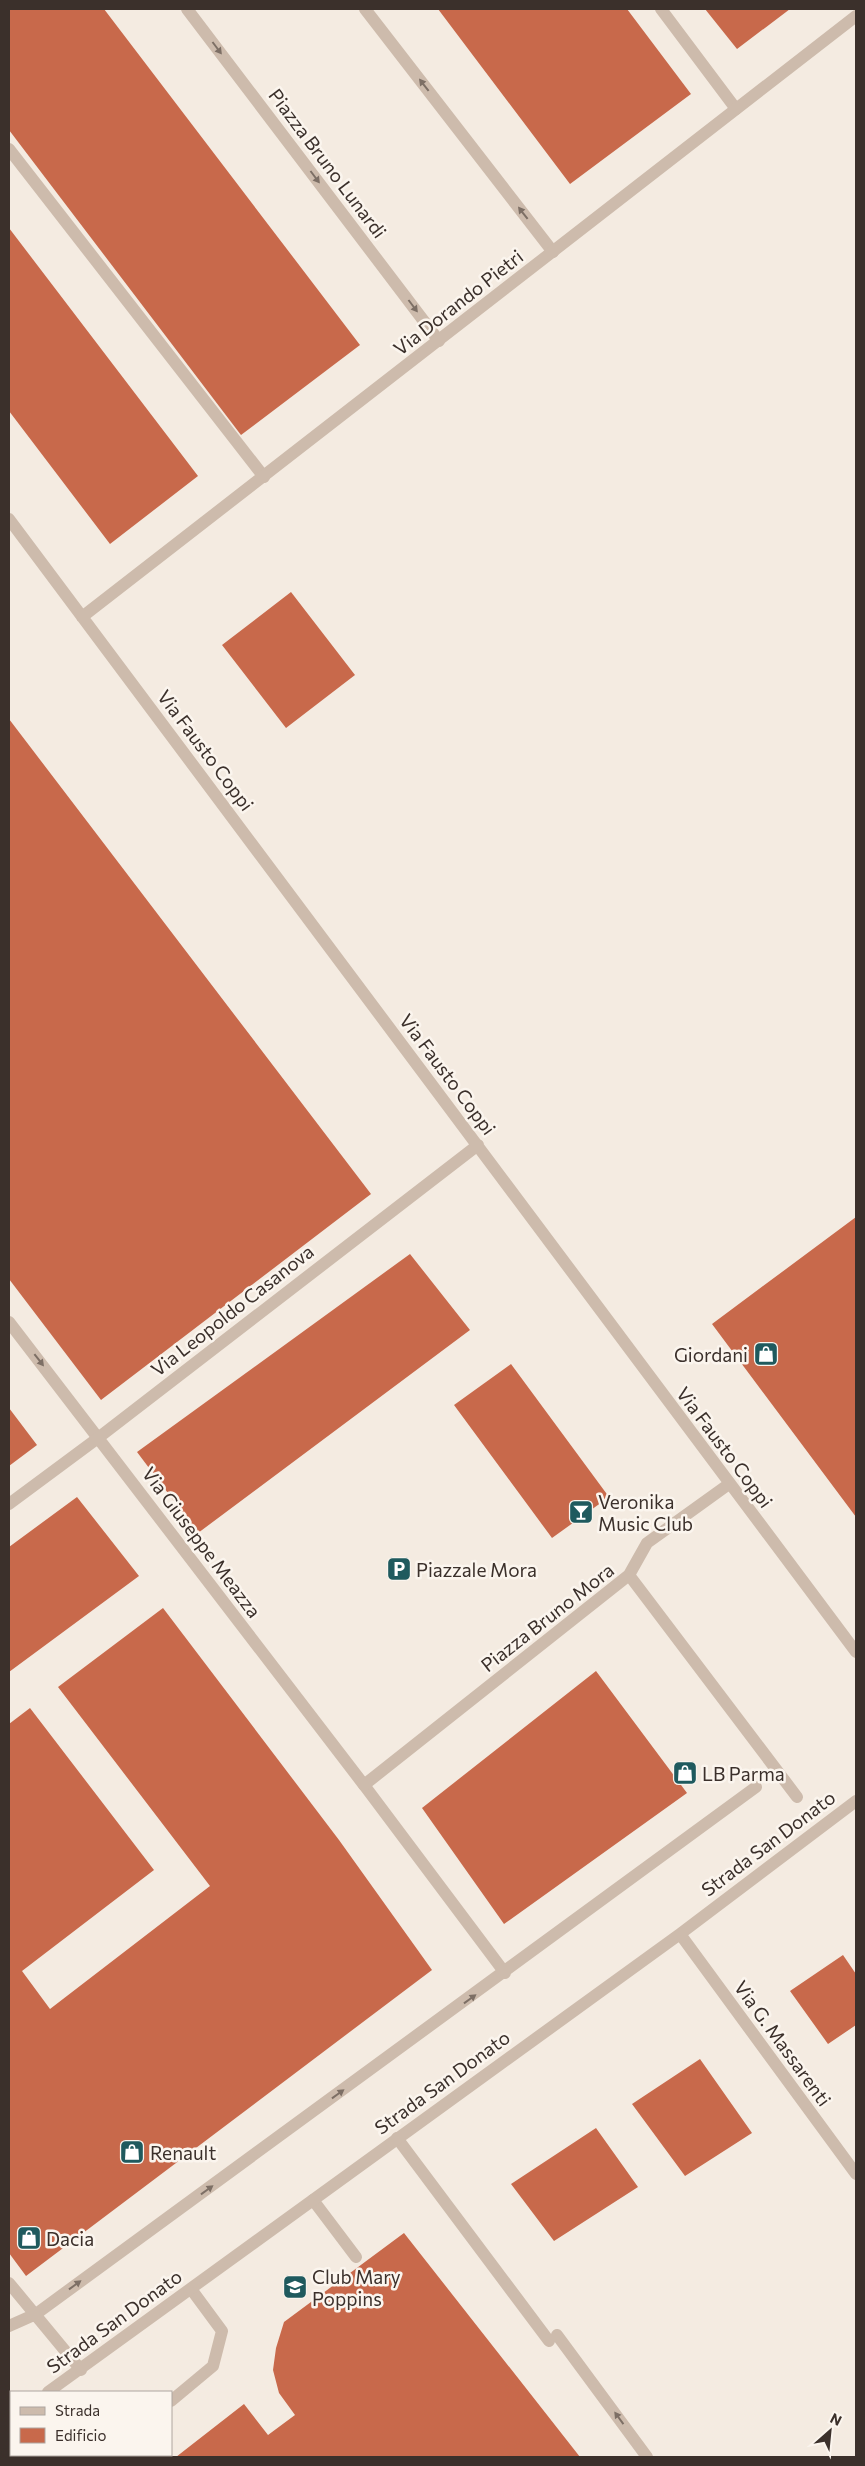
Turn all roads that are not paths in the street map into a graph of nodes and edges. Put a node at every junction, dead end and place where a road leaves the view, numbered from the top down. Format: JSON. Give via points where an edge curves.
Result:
{"nodes":[{"id":1,"x":187,"y":9,"type":"edge"},
{"id":2,"x":365,"y":9,"type":"edge"},
{"id":3,"x":661,"y":9,"type":"edge"},
{"id":4,"x":856,"y":16,"type":"edge"},
{"id":5,"x":736,"y":109,"type":"junction"},
{"id":6,"x":9,"y":150,"type":"edge"},
{"id":7,"x":553,"y":252,"type":"junction"},
{"id":8,"x":439,"y":341,"type":"junction"},
{"id":9,"x":264,"y":477,"type":"junction"},
{"id":10,"x":9,"y":519,"type":"edge"},
{"id":11,"x":82,"y":617,"type":"junction"},
{"id":12,"x":478,"y":1145,"type":"junction"},
{"id":13,"x":9,"y":1322,"type":"edge"},
{"id":14,"x":98,"y":1438,"type":"junction"},
{"id":15,"x":729,"y":1484,"type":"junction"},
{"id":16,"x":9,"y":1504,"type":"edge"},
{"id":17,"x":628,"y":1576,"type":"junction"},
{"id":18,"x":856,"y":1652,"type":"edge"},
{"id":19,"x":364,"y":1785,"type":"junction"},
{"id":20,"x":756,"y":1787,"type":"dead end"},
{"id":21,"x":797,"y":1797,"type":"dead end"},
{"id":22,"x":856,"y":1801,"type":"edge"},
{"id":23,"x":680,"y":1934,"type":"junction"},
{"id":24,"x":505,"y":1973,"type":"junction"},
{"id":25,"x":397,"y":2138,"type":"junction"},
{"id":26,"x":856,"y":2174,"type":"edge"},
{"id":27,"x":313,"y":2200,"type":"junction"},
{"id":28,"x":356,"y":2257,"type":"dead end"},
{"id":29,"x":9,"y":2283,"type":"edge"},
{"id":30,"x":190,"y":2289,"type":"junction"},
{"id":31,"x":36,"y":2314,"type":"junction"},
{"id":32,"x":9,"y":2326,"type":"edge"},
{"id":33,"x":80,"y":2370,"type":"junction"},
{"id":34,"x":49,"y":2391,"type":"edge"},
{"id":35,"x":172,"y":2400,"type":"edge"},
{"id":36,"x":648,"y":2457,"type":"edge"}],
"edges":[{"from":1,"to":8,"type":"street","name":"Piazza Bruno Lunardi","one_way":true},
{"from":7,"to":2,"type":"street","one_way":true},
{"from":3,"to":5,"type":"street"},
{"from":4,"to":5,"type":"street","name":"Via Dorando Pietri"},
{"from":5,"to":7,"type":"street","name":"Via Dorando Pietri"},
{"from":6,"to":9,"type":"street"},
{"from":7,"to":8,"type":"street","name":"Via Dorando Pietri"},
{"from":8,"to":9,"type":"street","name":"Via Dorando Pietri"},
{"from":9,"to":11,"type":"street","name":"Via Dorando Pietri"},
{"from":10,"to":11,"type":"street","name":"Via Fausto Coppi"},
{"from":11,"to":12,"type":"street","name":"Via Fausto Coppi"},
{"from":12,"to":14,"type":"street","name":"Via Leopoldo Casanova"},
{"from":12,"to":15,"type":"street","name":"Via Fausto Coppi"},
{"from":13,"to":14,"type":"street","name":"Via Giuseppe Meazza","one_way":true},
{"from":14,"to":16,"type":"street","name":"Via Leopoldo Casanova"},
{"from":14,"to":19,"type":"street","name":"Via Giuseppe Meazza"},
{"from":15,"to":17,"type":"street","via":[[647,1543]]},
{"from":15,"to":18,"type":"street","name":"Via Fausto Coppi"},
{"from":17,"to":19,"type":"street","name":"Piazza Bruno Mora"},
{"from":17,"to":21,"type":"street","name":"Piazza Bruno Mora"},
{"from":19,"to":24,"type":"street","name":"Via Giuseppe Meazza"},
{"from":20,"to":24,"type":"street"},
{"from":22,"to":23,"type":"street","name":"Strada San Donato"},
{"from":23,"to":25,"type":"street","name":"Strada San Donato"},
{"from":23,"to":26,"type":"street","name":"Via G. Massarenti"},
{"from":31,"to":24,"type":"street","one_way":true},
{"from":25,"to":27,"type":"street","name":"Strada San Donato"},
{"from":36,"to":25,"type":"street","one_way":true},
{"from":27,"to":28,"type":"street"},
{"from":27,"to":30,"type":"street","name":"Strada San Donato"},
{"from":29,"to":31,"type":"street"},
{"from":30,"to":33,"type":"street","name":"Strada San Donato"},
{"from":30,"to":35,"type":"street","via":[[222,2331],[212,2366]]},
{"from":31,"to":32,"type":"street"},
{"from":31,"to":33,"type":"street"},
{"from":33,"to":34,"type":"street","name":"Strada San Donato"}]}
